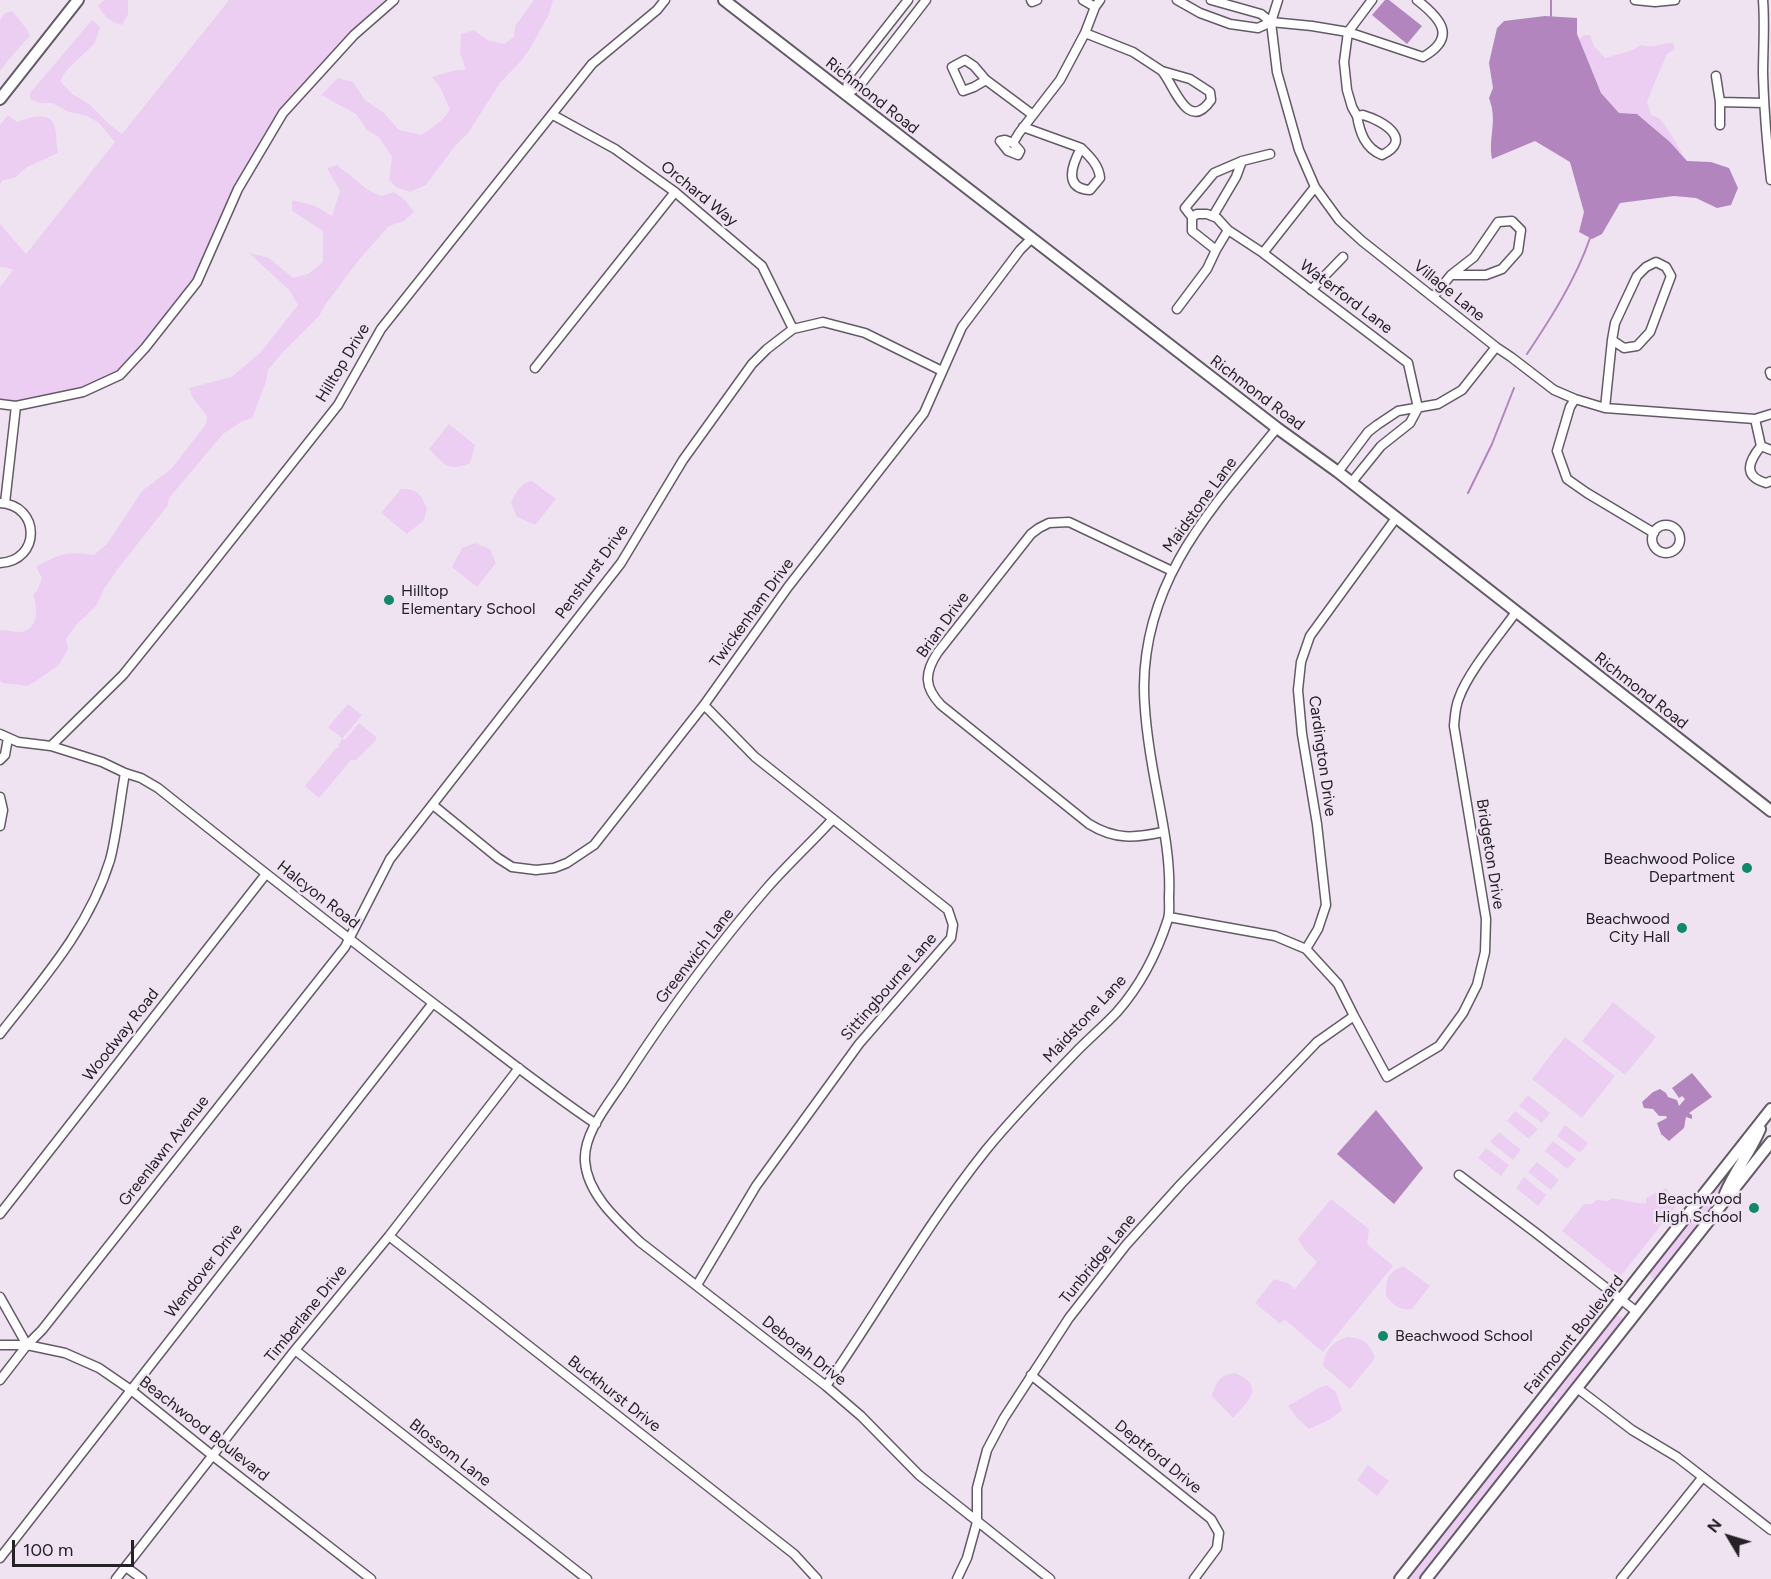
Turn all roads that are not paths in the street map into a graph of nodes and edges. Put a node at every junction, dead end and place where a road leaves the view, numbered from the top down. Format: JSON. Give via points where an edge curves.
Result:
{"nodes":[{"id":1,"x":78,"y":0,"type":"edge"},
{"id":2,"x":394,"y":0,"type":"edge"},
{"id":3,"x":665,"y":0,"type":"edge"},
{"id":4,"x":724,"y":0,"type":"edge"},
{"id":5,"x":908,"y":0,"type":"edge"},
{"id":6,"x":926,"y":0,"type":"edge"},
{"id":7,"x":1031,"y":0,"type":"edge"},
{"id":8,"x":1037,"y":0,"type":"edge"},
{"id":9,"x":1083,"y":0,"type":"edge"},
{"id":10,"x":1177,"y":0,"type":"edge"},
{"id":11,"x":1211,"y":0,"type":"edge"},
{"id":12,"x":1278,"y":0,"type":"edge"},
{"id":13,"x":1372,"y":0,"type":"edge"},
{"id":14,"x":1417,"y":0,"type":"edge"},
{"id":15,"x":1635,"y":0,"type":"edge"},
{"id":16,"x":1675,"y":0,"type":"edge"},
{"id":17,"x":1763,"y":0,"type":"edge"},
{"id":18,"x":1098,"y":3,"type":"edge"},
{"id":19,"x":1768,"y":14,"type":"edge"},
{"id":20,"x":1271,"y":22,"type":"junction"},
{"id":21,"x":1348,"y":32,"type":"junction"},
{"id":22,"x":1085,"y":33,"type":"junction"},
{"id":23,"x":1162,"y":71,"type":"junction"},
{"id":24,"x":1716,"y":76,"type":"dead end"},
{"id":25,"x":986,"y":80,"type":"dead end"},
{"id":26,"x":846,"y":95,"type":"junction"},
{"id":27,"x":0,"y":99,"type":"edge"},
{"id":28,"x":1720,"y":102,"type":"junction"},
{"id":29,"x":1764,"y":103,"type":"junction"},
{"id":30,"x":553,"y":115,"type":"junction"},
{"id":31,"x":1034,"y":115,"type":"junction"},
{"id":32,"x":1357,"y":116,"type":"junction"},
{"id":33,"x":1720,"y":125,"type":"dead end"},
{"id":34,"x":1023,"y":127,"type":"junction"},
{"id":35,"x":1769,"y":142,"type":"edge"},
{"id":36,"x":1013,"y":143,"type":"dead end"},
{"id":37,"x":1081,"y":148,"type":"junction"},
{"id":38,"x":1270,"y":154,"type":"dead end"},
{"id":39,"x":1242,"y":161,"type":"junction"},
{"id":40,"x":1771,"y":180,"type":"edge"},
{"id":41,"x":1315,"y":187,"type":"junction"},
{"id":42,"x":675,"y":192,"type":"junction"},
{"id":43,"x":1213,"y":216,"type":"junction"},
{"id":44,"x":1192,"y":217,"type":"junction"},
{"id":45,"x":1228,"y":230,"type":"junction"},
{"id":46,"x":1032,"y":238,"type":"junction"},
{"id":47,"x":1216,"y":250,"type":"junction"},
{"id":48,"x":1263,"y":253,"type":"junction"},
{"id":49,"x":1343,"y":257,"type":"dead end"},
{"id":50,"x":1451,"y":276,"type":"junction"},
{"id":51,"x":1311,"y":290,"type":"junction"},
{"id":52,"x":1433,"y":297,"type":"junction"},
{"id":53,"x":1177,"y":309,"type":"dead end"},
{"id":54,"x":794,"y":329,"type":"junction"},
{"id":55,"x":1612,"y":340,"type":"junction"},
{"id":56,"x":1496,"y":347,"type":"junction"},
{"id":57,"x":535,"y":368,"type":"dead end"},
{"id":58,"x":942,"y":371,"type":"junction"},
{"id":59,"x":1575,"y":399,"type":"junction"},
{"id":60,"x":0,"y":404,"type":"edge"},
{"id":61,"x":16,"y":406,"type":"junction"},
{"id":62,"x":1418,"y":408,"type":"junction"},
{"id":63,"x":1605,"y":408,"type":"junction"},
{"id":64,"x":1771,"y":414,"type":"edge"},
{"id":65,"x":1755,"y":419,"type":"junction"},
{"id":66,"x":1277,"y":428,"type":"junction"},
{"id":67,"x":1761,"y":446,"type":"junction"},
{"id":68,"x":1771,"y":450,"type":"edge"},
{"id":69,"x":1338,"y":472,"type":"junction"},
{"id":70,"x":1771,"y":481,"type":"edge"},
{"id":71,"x":1351,"y":483,"type":"junction"},
{"id":72,"x":2,"y":503,"type":"edge"},
{"id":73,"x":1396,"y":519,"type":"junction"},
{"id":74,"x":1654,"y":533,"type":"dead end"},
{"id":75,"x":0,"y":563,"type":"edge"},
{"id":76,"x":1172,"y":571,"type":"junction"},
{"id":77,"x":1516,"y":612,"type":"junction"},
{"id":78,"x":704,"y":705,"type":"junction"},
{"id":79,"x":4,"y":736,"type":"edge"},
{"id":80,"x":51,"y":746,"type":"junction"},
{"id":81,"x":0,"y":761,"type":"edge"},
{"id":82,"x":125,"y":773,"type":"junction"},
{"id":83,"x":0,"y":797,"type":"edge"},
{"id":84,"x":433,"y":805,"type":"junction"},
{"id":85,"x":1771,"y":811,"type":"edge"},
{"id":86,"x":833,"y":819,"type":"junction"},
{"id":87,"x":0,"y":826,"type":"edge"},
{"id":88,"x":1163,"y":832,"type":"junction"},
{"id":89,"x":266,"y":874,"type":"junction"},
{"id":90,"x":1169,"y":916,"type":"junction"},
{"id":91,"x":349,"y":939,"type":"junction"},
{"id":92,"x":1306,"y":950,"type":"junction"},
{"id":93,"x":433,"y":1003,"type":"junction"},
{"id":94,"x":1354,"y":1017,"type":"junction"},
{"id":95,"x":0,"y":1034,"type":"edge"},
{"id":96,"x":519,"y":1068,"type":"junction"},
{"id":97,"x":1770,"y":1111,"type":"edge"},
{"id":98,"x":596,"y":1124,"type":"junction"},
{"id":99,"x":1771,"y":1142,"type":"edge"},
{"id":100,"x":1459,"y":1175,"type":"dead end"},
{"id":101,"x":1718,"y":1209,"type":"junction"},
{"id":102,"x":0,"y":1214,"type":"edge"},
{"id":103,"x":389,"y":1236,"type":"junction"},
{"id":104,"x":697,"y":1285,"type":"junction"},
{"id":105,"x":0,"y":1297,"type":"edge"},
{"id":106,"x":1622,"y":1300,"type":"junction"},
{"id":107,"x":1637,"y":1312,"type":"junction"},
{"id":108,"x":0,"y":1345,"type":"edge"},
{"id":109,"x":27,"y":1345,"type":"junction"},
{"id":110,"x":295,"y":1350,"type":"junction"},
{"id":111,"x":1031,"y":1375,"type":"junction"},
{"id":112,"x":0,"y":1380,"type":"edge"},
{"id":113,"x":826,"y":1386,"type":"junction"},
{"id":114,"x":1577,"y":1388,"type":"junction"},
{"id":115,"x":131,"y":1389,"type":"junction"},
{"id":116,"x":213,"y":1456,"type":"junction"},
{"id":117,"x":1702,"y":1478,"type":"junction"},
{"id":118,"x":977,"y":1522,"type":"junction"},
{"id":119,"x":1771,"y":1530,"type":"edge"},
{"id":120,"x":0,"y":1558,"type":"edge"},
{"id":121,"x":126,"y":1566,"type":"junction"},
{"id":122,"x":116,"y":1579,"type":"edge"},
{"id":123,"x":142,"y":1579,"type":"edge"},
{"id":124,"x":371,"y":1579,"type":"edge"},
{"id":125,"x":587,"y":1579,"type":"edge"},
{"id":126,"x":817,"y":1579,"type":"edge"},
{"id":127,"x":957,"y":1579,"type":"edge"},
{"id":128,"x":1050,"y":1579,"type":"edge"},
{"id":129,"x":1194,"y":1579,"type":"edge"},
{"id":130,"x":1400,"y":1579,"type":"edge"},
{"id":131,"x":1426,"y":1579,"type":"edge"},
{"id":132,"x":1621,"y":1579,"type":"edge"}],
"edges":[{"from":1,"to":27,"type":"main road"},
{"from":2,"to":61,"type":"street","via":[[354,35],[283,113],[238,189],[197,282],[146,348],[120,375],[83,393]]},
{"from":3,"to":30,"type":"street","name":"Hilltop Drive","via":[[592,64]]},
{"from":4,"to":26,"type":"main road","name":"Richmond Road"},
{"from":5,"to":26,"type":"street","via":[[849,75]]},
{"from":6,"to":26,"type":"street","via":[[861,84]]},
{"from":7,"to":8,"type":"street"},
{"from":9,"to":18,"type":"street"},
{"from":10,"to":20,"type":"street","via":[[1200,14],[1230,24],[1258,28]]},
{"from":11,"to":20,"type":"street","via":[[1261,14]]},
{"from":12,"to":20,"type":"street","name":"Village Lane"},
{"from":13,"to":21,"type":"street"},
{"from":14,"to":21,"type":"street","via":[[1435,15],[1444,30],[1437,46],[1423,57]]},
{"from":15,"to":16,"type":"street"},
{"from":17,"to":19,"type":"street"},
{"from":18,"to":22,"type":"street"},
{"from":19,"to":29,"type":"street"},
{"from":20,"to":21,"type":"street"},
{"from":20,"to":41,"type":"street","name":"Village Lane","via":[[1277,72],[1288,114]]},
{"from":21,"to":32,"type":"street","via":[[1344,62],[1347,90]]},
{"from":22,"to":23,"type":"street","via":[[1133,52]]},
{"from":22,"to":31,"type":"street","via":[[1060,80]]},
{"from":23,"to":23,"type":"street","via":[[1191,79],[1210,92],[1211,100],[1204,109],[1188,110]]},
{"from":24,"to":28,"type":"street"},
{"from":25,"to":31,"type":"street"},
{"from":26,"to":46,"type":"main road","name":"Richmond Road"},
{"from":28,"to":29,"type":"street"},
{"from":28,"to":33,"type":"street"},
{"from":29,"to":35,"type":"street"},
{"from":30,"to":42,"type":"street","name":"Orchard Way","via":[[615,149]]},
{"from":30,"to":80,"type":"street","name":"Hilltop Drive","via":[[381,329],[338,405],[190,592],[123,675]]},
{"from":31,"to":34,"type":"street"},
{"from":32,"to":32,"type":"street","via":[[1364,140],[1374,152],[1389,152],[1396,143],[1390,128],[1367,116]]},
{"from":34,"to":36,"type":"street"},
{"from":34,"to":37,"type":"street"},
{"from":35,"to":40,"type":"street"},
{"from":37,"to":37,"type":"street","via":[[1100,171],[1100,178],[1090,190],[1073,182],[1073,168]]},
{"from":38,"to":39,"type":"street"},
{"from":39,"to":43,"type":"street"},
{"from":39,"to":44,"type":"street","via":[[1214,173],[1185,208]]},
{"from":41,"to":48,"type":"street"},
{"from":41,"to":52,"type":"street","name":"Village Lane","via":[[1339,220]]},
{"from":42,"to":54,"type":"street","name":"Orchard Way","via":[[762,266]]},
{"from":42,"to":57,"type":"street"},
{"from":43,"to":44,"type":"street"},
{"from":43,"to":45,"type":"street","name":"Waterford Lane"},
{"from":44,"to":47,"type":"street","via":[[1192,231]]},
{"from":45,"to":47,"type":"street"},
{"from":45,"to":48,"type":"street","name":"Waterford Lane"},
{"from":46,"to":58,"type":"street","name":"Twickenham Drive","via":[[962,327]]},
{"from":46,"to":66,"type":"main road","name":"Richmond Road"},
{"from":47,"to":53,"type":"street"},
{"from":48,"to":51,"type":"street","name":"Waterford Lane"},
{"from":49,"to":51,"type":"street"},
{"from":50,"to":50,"type":"street","via":[[1486,275],[1502,269],[1518,251],[1521,230],[1512,220],[1498,222],[1474,257]]},
{"from":50,"to":52,"type":"street"},
{"from":51,"to":62,"type":"street","name":"Waterford Lane","via":[[1408,363]]},
{"from":52,"to":56,"type":"street","name":"Village Lane"},
{"from":54,"to":58,"type":"street","name":"Penshurst Drive","via":[[823,322],[865,333]]},
{"from":54,"to":84,"type":"street","name":"Penshurst Drive","via":[[752,364],[683,460],[621,563]]},
{"from":55,"to":55,"type":"street","via":[[1615,323],[1637,276],[1656,262],[1666,267],[1671,276],[1650,332],[1637,346],[1624,348]]},
{"from":55,"to":63,"type":"street"},
{"from":56,"to":59,"type":"street","name":"Village Lane","via":[[1554,390]]},
{"from":56,"to":62,"type":"street","via":[[1462,390],[1438,404]]},
{"from":58,"to":78,"type":"street","name":"Twickenham Drive","via":[[924,413],[788,587]]},
{"from":59,"to":63,"type":"street","name":"Village Lane"},
{"from":59,"to":74,"type":"street","via":[[1557,451],[1567,478]]},
{"from":60,"to":61,"type":"street"},
{"from":61,"to":72,"type":"street"},
{"from":62,"to":69,"type":"street","via":[[1398,411],[1368,432]]},
{"from":62,"to":71,"type":"street","via":[[1410,423],[1381,446]]},
{"from":63,"to":65,"type":"street","name":"Village Lane"},
{"from":64,"to":65,"type":"street","name":"Village Lane"},
{"from":65,"to":67,"type":"street"},
{"from":66,"to":69,"type":"main road","name":"Richmond Road"},
{"from":66,"to":76,"type":"street","name":"Maidstone Lane","via":[[1202,522]]},
{"from":67,"to":68,"type":"street"},
{"from":67,"to":70,"type":"street","via":[[1749,466],[1750,474],[1759,482]]},
{"from":69,"to":71,"type":"main road","name":"Richmond Road"},
{"from":71,"to":73,"type":"main road","name":"Richmond Road"},
{"from":72,"to":75,"type":"street","via":[[18,508],[27,517],[31,535],[21,555]]},
{"from":73,"to":77,"type":"main road","name":"Richmond Road"},
{"from":73,"to":92,"type":"street","name":"Cardington Drive","via":[[1310,636],[1300,662],[1302,734],[1326,905]]},
{"from":76,"to":88,"type":"street","name":"Maidstone Lane","via":[[1155,614],[1144,686],[1147,737]]},
{"from":76,"to":88,"type":"street","name":"Brian Drive","via":[[1069,522],[1049,523],[1031,534],[938,652],[927,679],[941,705],[1089,824],[1122,837]]},
{"from":77,"to":85,"type":"main road","name":"Richmond Road"},
{"from":77,"to":94,"type":"street","name":"Bridgeton Drive","via":[[1470,677],[1455,710],[1454,726],[1486,919],[1485,952],[1477,986],[1463,1014],[1439,1046],[1387,1077]]},
{"from":78,"to":84,"type":"street","name":"Twickenham Drive","via":[[594,844],[567,863],[536,870],[512,867]]},
{"from":78,"to":86,"type":"street","name":"Sittingbourne Lane","via":[[756,757]]},
{"from":79,"to":80,"type":"street","name":"Halcyon Road"},
{"from":79,"to":81,"type":"street","via":[[5,755]]},
{"from":80,"to":82,"type":"street","name":"Halcyon Road"},
{"from":82,"to":89,"type":"street","name":"Halcyon Road","via":[[158,788]]},
{"from":82,"to":95,"type":"street","via":[[110,858],[92,907],[69,946]]},
{"from":83,"to":87,"type":"street"},
{"from":84,"to":91,"type":"street","name":"Penshurst Drive","via":[[390,859]]},
{"from":86,"to":98,"type":"street","name":"Greenwich Lane","via":[[768,887],[699,972]]},
{"from":86,"to":104,"type":"street","name":"Sittingbourne Lane","via":[[948,910],[953,925],[951,938],[859,1044],[756,1186]]},
{"from":88,"to":90,"type":"street","name":"Maidstone Lane","via":[[1170,877]]},
{"from":89,"to":91,"type":"street","name":"Halcyon Road"},
{"from":89,"to":102,"type":"street","name":"Woodway Road"},
{"from":90,"to":92,"type":"street","via":[[1275,936]]},
{"from":90,"to":113,"type":"street","name":"Maidstone Lane","via":[[1139,983],[1118,1011],[986,1150],[920,1240]]},
{"from":91,"to":93,"type":"street","name":"Halcyon Road"},
{"from":91,"to":109,"type":"street","name":"Greenlawn Avenue"},
{"from":92,"to":94,"type":"street","via":[[1338,984]]},
{"from":93,"to":96,"type":"street","name":"Halcyon Road"},
{"from":93,"to":115,"type":"street","name":"Wendover Drive"},
{"from":94,"to":111,"type":"street","name":"Tunbridge Lane","via":[[1317,1042],[1181,1184],[1126,1245]]},
{"from":96,"to":98,"type":"street","name":"Halcyon Road"},
{"from":96,"to":103,"type":"street","name":"Timberlane Drive"},
{"from":97,"to":101,"type":"main road","via":[[1732,1176]]},
{"from":97,"to":106,"type":"main road","name":"Fairmount Boulevard"},
{"from":98,"to":104,"type":"street","name":"Deborah Drive","via":[[588,1136],[585,1161],[596,1194],[640,1242]]},
{"from":99,"to":101,"type":"main road"},
{"from":100,"to":106,"type":"street"},
{"from":101,"to":107,"type":"main road"},
{"from":103,"to":110,"type":"street","name":"Timberlane Drive"},
{"from":103,"to":126,"type":"street","name":"Buckhurst Drive","via":[[794,1554]]},
{"from":104,"to":113,"type":"street","name":"Deborah Drive"},
{"from":105,"to":109,"type":"street"},
{"from":106,"to":107,"type":"street"},
{"from":106,"to":130,"type":"main road","name":"Fairmount Boulevard"},
{"from":107,"to":114,"type":"main road"},
{"from":108,"to":109,"type":"street","name":"Beachwood Boulevard"},
{"from":109,"to":112,"type":"street","name":"Greenlawn Avenue"},
{"from":109,"to":115,"type":"street","name":"Beachwood Boulevard","via":[[65,1353],[99,1368]]},
{"from":110,"to":116,"type":"street","name":"Timberlane Drive"},
{"from":110,"to":125,"type":"street","name":"Blossom Lane"},
{"from":111,"to":118,"type":"street","name":"Tunbridge Lane","via":[[987,1450],[977,1488]]},
{"from":111,"to":129,"type":"street","name":"Deptford Drive","via":[[1211,1519],[1219,1533],[1217,1548]]},
{"from":113,"to":118,"type":"street","name":"Deborah Drive","via":[[919,1475]]},
{"from":114,"to":117,"type":"street"},
{"from":114,"to":131,"type":"main road"},
{"from":115,"to":116,"type":"street","name":"Beachwood Boulevard"},
{"from":115,"to":120,"type":"street","name":"Wendover Drive"},
{"from":116,"to":121,"type":"street","name":"Timberlane Drive"},
{"from":116,"to":124,"type":"street","name":"Beachwood Boulevard"},
{"from":117,"to":119,"type":"street"},
{"from":117,"to":132,"type":"street"},
{"from":118,"to":127,"type":"street","name":"Tunbridge Lane","via":[[968,1558]]},
{"from":118,"to":128,"type":"street","name":"Deborah Drive"},
{"from":121,"to":122,"type":"street","name":"Timberlane Drive"},
{"from":121,"to":123,"type":"street"}]}
